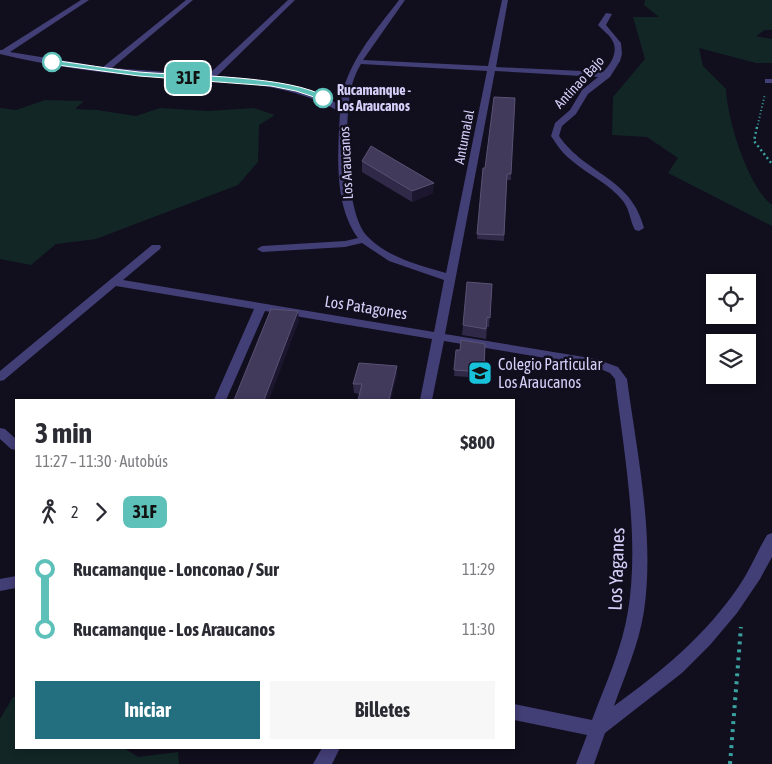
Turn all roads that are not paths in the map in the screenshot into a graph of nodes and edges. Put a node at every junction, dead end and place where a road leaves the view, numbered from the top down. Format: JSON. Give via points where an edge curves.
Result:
{"nodes":[{"id":1,"x":86,"y":0,"type":"edge"},
{"id":2,"x":190,"y":0,"type":"edge"},
{"id":3,"x":292,"y":0,"type":"edge"},
{"id":4,"x":402,"y":0,"type":"edge"},
{"id":5,"x":505,"y":0,"type":"edge"},
{"id":6,"x":608,"y":14,"type":"dead end"},
{"id":7,"x":2,"y":52,"type":"edge"},
{"id":8,"x":359,"y":62,"type":"junction"},
{"id":9,"x":491,"y":69,"type":"junction"},
{"id":10,"x":105,"y":70,"type":"junction"},
{"id":11,"x":606,"y":74,"type":"junction"},
{"id":12,"x":209,"y":79,"type":"junction"},
{"id":13,"x":343,"y":110,"type":"junction"},
{"id":14,"x":639,"y":228,"type":"dead end"},
{"id":15,"x":364,"y":239,"type":"junction"},
{"id":16,"x":156,"y":247,"type":"dead end"},
{"id":17,"x":262,"y":249,"type":"dead end"},
{"id":18,"x":450,"y":278,"type":"junction"},
{"id":19,"x":113,"y":282,"type":"junction"},
{"id":20,"x":261,"y":306,"type":"junction"},
{"id":21,"x":439,"y":336,"type":"junction"},
{"id":22,"x":614,"y":370,"type":"joint"},
{"id":23,"x":0,"y":377,"type":"edge"},
{"id":24,"x":220,"y":399,"type":"edge"},
{"id":25,"x":426,"y":399,"type":"edge"},
{"id":26,"x":0,"y":432,"type":"edge"},
{"id":27,"x":15,"y":445,"type":"edge"},
{"id":28,"x":772,"y":539,"type":"edge"},
{"id":29,"x":15,"y":582,"type":"edge"},
{"id":30,"x":0,"y":585,"type":"edge"},
{"id":31,"x":515,"y":712,"type":"edge"},
{"id":32,"x":597,"y":729,"type":"junction"},
{"id":33,"x":330,"y":749,"type":"edge"},
{"id":34,"x":322,"y":764,"type":"edge"},
{"id":35,"x":585,"y":764,"type":"edge"}],
"edges":[{"from":1,"to":7,"type":"street"},
{"from":2,"to":10,"type":"street"},
{"from":3,"to":12,"type":"street"},
{"from":4,"to":8,"type":"street","name":"Los Araucanos"},
{"from":5,"to":9,"type":"street","name":"Antumalal"},
{"from":6,"to":11,"type":"street","name":"Antinao Bajo","via":[[602,24],[617,41],[619,49]]},
{"from":7,"to":10,"type":"street"},
{"from":8,"to":9,"type":"street"},
{"from":8,"to":13,"type":"street","name":"Los Araucanos","via":[[348,81]]},
{"from":9,"to":11,"type":"street"},
{"from":9,"to":18,"type":"street","name":"Antumalal"},
{"from":10,"to":12,"type":"street"},
{"from":11,"to":14,"type":"street","name":"Antinao Bajo","via":[[584,93],[576,108],[559,123],[555,136],[566,150],[622,194],[636,215]]},
{"from":12,"to":13,"type":"street","via":[[291,88],[322,98]]},
{"from":13,"to":15,"type":"street","name":"Los Araucanos","via":[[349,207],[355,226]]},
{"from":15,"to":17,"type":"street","via":[[345,244]]},
{"from":15,"to":18,"type":"street","name":"Los Araucanos","via":[[392,258]]},
{"from":16,"to":19,"type":"street"},
{"from":18,"to":21,"type":"street"},
{"from":19,"to":20,"type":"street","name":"Los Patagones"},
{"from":19,"to":23,"type":"street"},
{"from":20,"to":21,"type":"street","name":"Los Patagones"},
{"from":20,"to":24,"type":"street"},
{"from":21,"to":22,"type":"street","name":"Los Patagones","via":[[596,363]]},
{"from":21,"to":25,"type":"street"},
{"from":22,"to":32,"type":"street","name":"Los Yaganes","via":[[621,379],[636,505],[639,580],[629,640]]},
{"from":26,"to":27,"type":"street"},
{"from":28,"to":32,"type":"street","via":[[744,592],[702,642],[676,668]]},
{"from":29,"to":30,"type":"street"},
{"from":31,"to":32,"type":"street"},
{"from":32,"to":35,"type":"street","name":"Los Yaganes"},
{"from":33,"to":34,"type":"street"}]}
